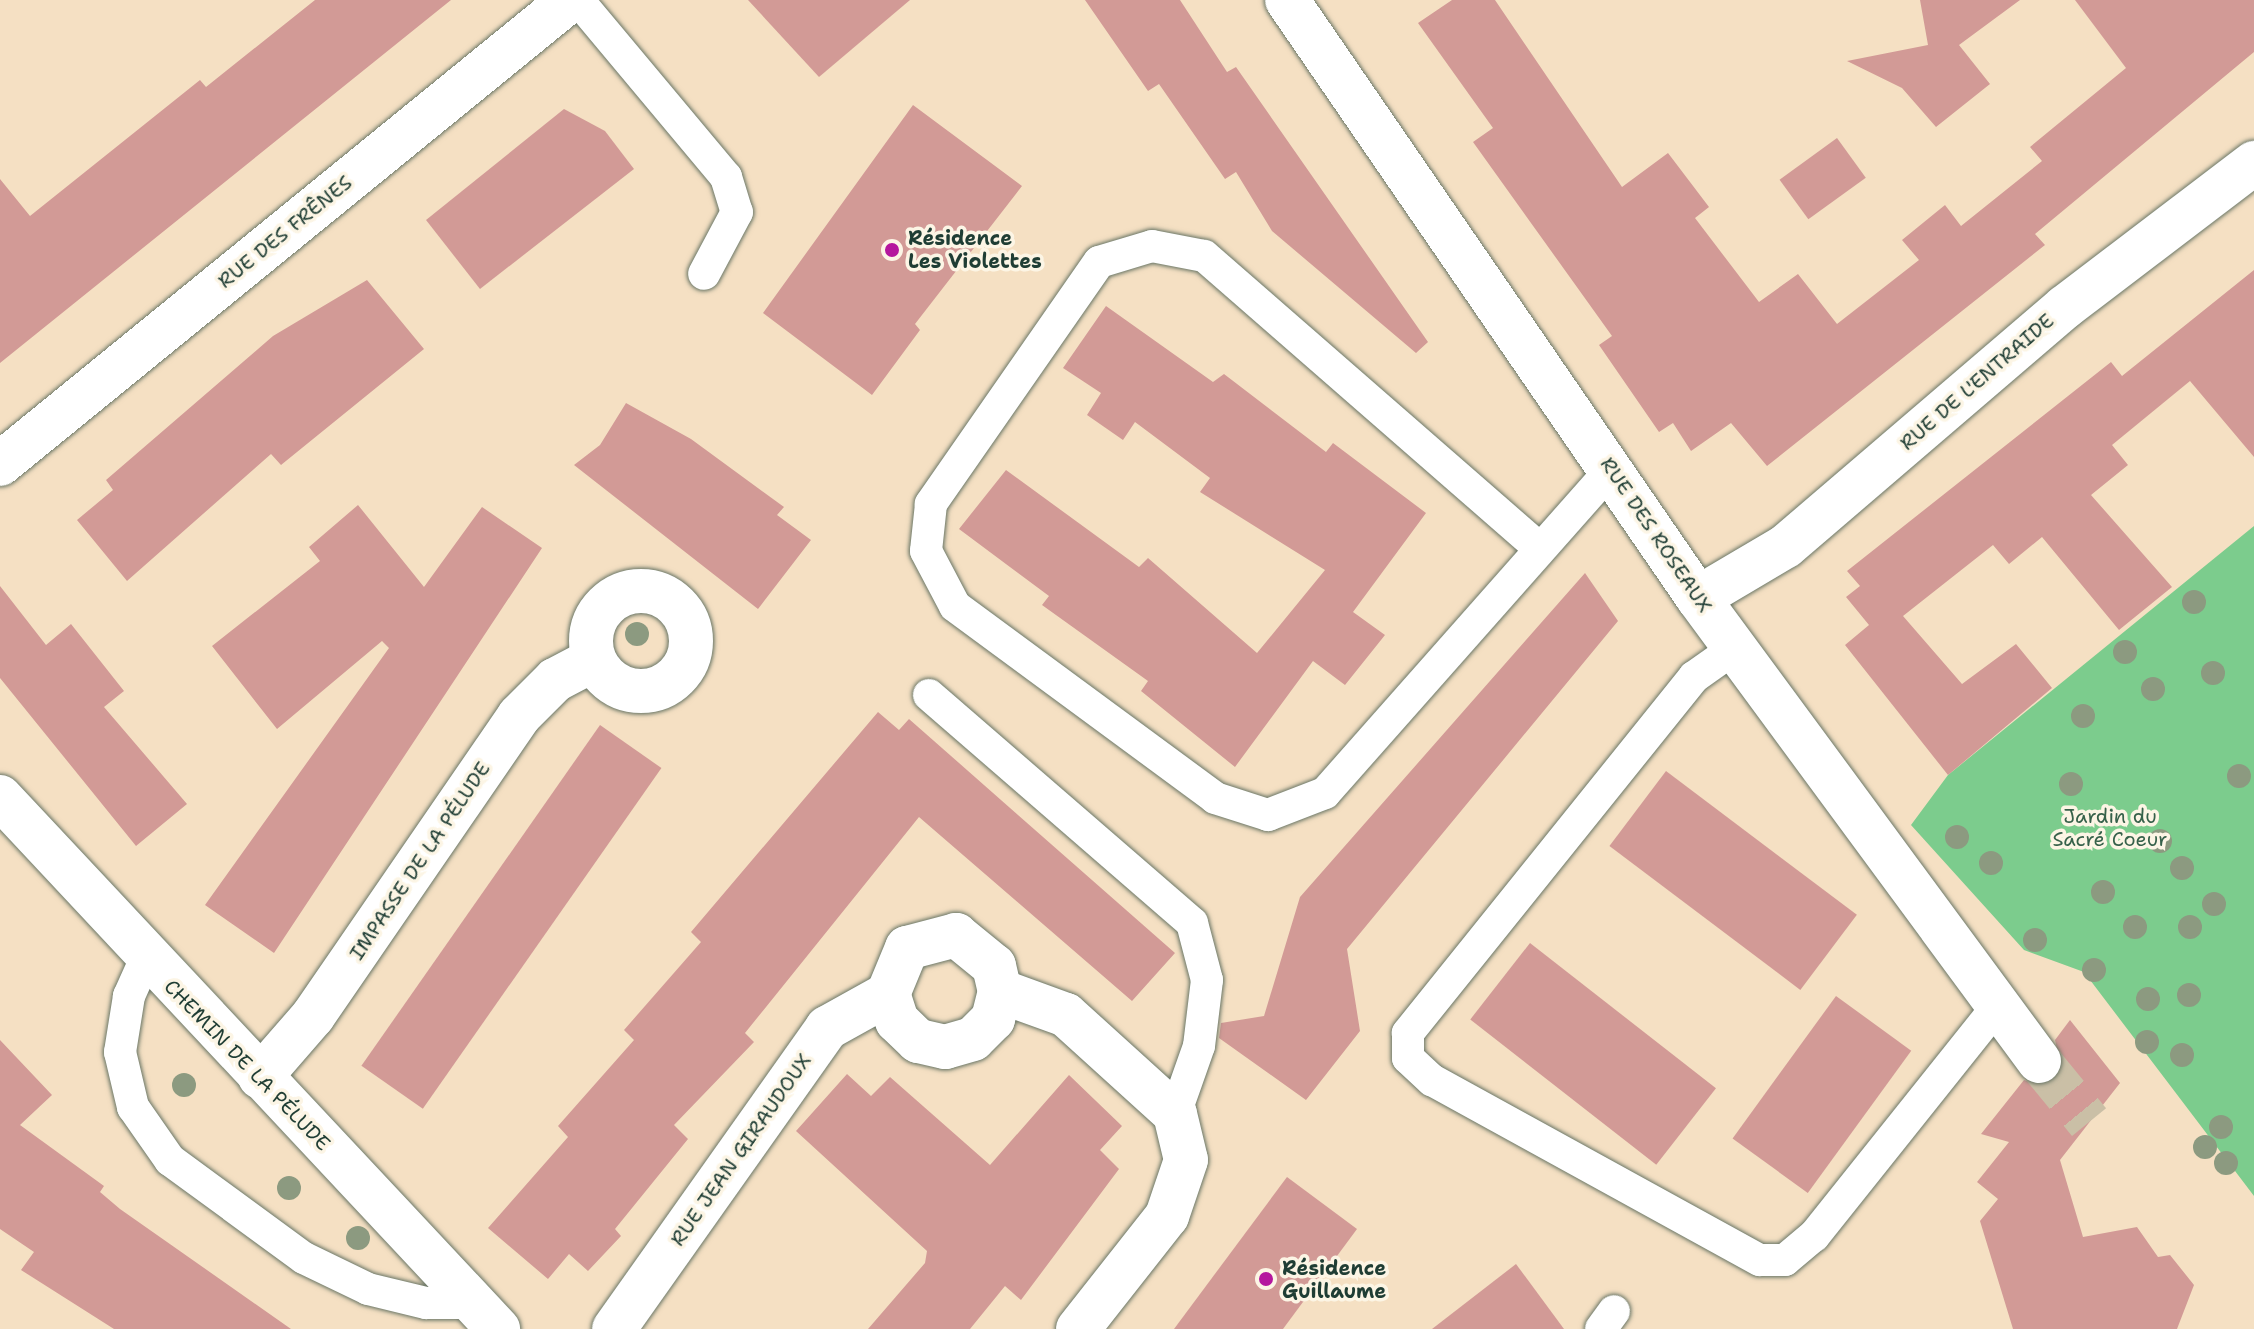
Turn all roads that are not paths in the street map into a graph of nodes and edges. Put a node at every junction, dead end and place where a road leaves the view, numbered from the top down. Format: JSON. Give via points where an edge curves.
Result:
{"nodes":[{"id":1,"x":570,"y":0,"type":"edge"},
{"id":2,"x":578,"y":0,"type":"edge"},
{"id":3,"x":1287,"y":0,"type":"edge"},
{"id":4,"x":2254,"y":163,"type":"edge"},
{"id":5,"x":704,"y":274,"type":"dead end"},
{"id":6,"x":0,"y":464,"type":"edge"},
{"id":7,"x":1611,"y":470,"type":"junction"},
{"id":8,"x":1538,"y":547,"type":"junction"},
{"id":9,"x":1698,"y":598,"type":"junction"},
{"id":10,"x":1735,"y":648,"type":"junction"},
{"id":11,"x":593,"y":660,"type":"dead end"},
{"id":12,"x":929,"y":695,"type":"dead end"},
{"id":13,"x":0,"y":797,"type":"edge"},
{"id":14,"x":146,"y":958,"type":"junction"},
{"id":15,"x":1000,"y":991,"type":"junction"},
{"id":16,"x":888,"y":994,"type":"junction"},
{"id":17,"x":1999,"y":1004,"type":"junction"},
{"id":18,"x":2039,"y":1061,"type":"tunnel mouth"},
{"id":19,"x":260,"y":1077,"type":"junction"},
{"id":20,"x":1175,"y":1114,"type":"junction"},
{"id":21,"x":485,"y":1316,"type":"edge"},
{"id":22,"x":614,"y":1329,"type":"edge"},
{"id":23,"x":1078,"y":1329,"type":"edge"}],
"edges":[{"from":1,"to":6,"type":"street","name":"RUE DES FRÊNES"},
{"from":2,"to":5,"type":"lane","via":[[726,177],[737,212]]},
{"from":3,"to":7,"type":"street","name":"RUE DES ROSEAUX"},
{"from":4,"to":9,"type":"street","name":"RUE DE L'ENTRAIDE","via":[[2065,307],[1786,546]]},
{"from":7,"to":8,"type":"lane"},
{"from":7,"to":9,"type":"street","name":"RUE DES ROSEAUX"},
{"from":8,"to":8,"type":"lane","via":[[1325,793],[1268,815],[1215,798],[955,606],[926,551],[931,504],[1099,262],[1152,246],[1204,256]]},
{"from":9,"to":10,"type":"street","name":"RUE DES ROSEAUX"},
{"from":10,"to":17,"type":"street","name":"RUE DES ROSEAUX"},
{"from":10,"to":17,"type":"lane","via":[[1694,677],[1417,1020],[1408,1033],[1408,1058],[1432,1080],[1746,1253],[1785,1260],[1814,1236]]},
{"from":11,"to":19,"type":"street","name":"IMPASSE DE LA PÉLUDE","via":[[555,680],[519,716],[313,1016]]},
{"from":12,"to":20,"type":"lane","via":[[1192,923],[1207,980],[1199,1046]]},
{"from":13,"to":14,"type":"street","name":"CHEMIN DE LA PÉLUDE"},
{"from":14,"to":19,"type":"street","name":"CHEMIN DE LA PÉLUDE"},
{"from":14,"to":21,"type":"lane","via":[[129,996],[120,1052],[133,1107],[170,1160],[304,1258],[368,1289]]},
{"from":15,"to":16,"type":"street","via":[[993,1019],[973,1039],[945,1047],[907,1031]]},
{"from":15,"to":16,"type":"street","via":[[994,966],[956,935],[930,936],[907,948]]},
{"from":15,"to":20,"type":"street","via":[[1066,1015]]},
{"from":16,"to":22,"type":"street","name":"RUE JEAN GIRAUDOUX","via":[[827,1028]]},
{"from":17,"to":18,"type":"street","name":"RUE DES ROSEAUX"},
{"from":19,"to":21,"type":"street","name":"CHEMIN DE LA PÉLUDE"},
{"from":20,"to":23,"type":"street","via":[[1186,1160],[1167,1216]]}]}
